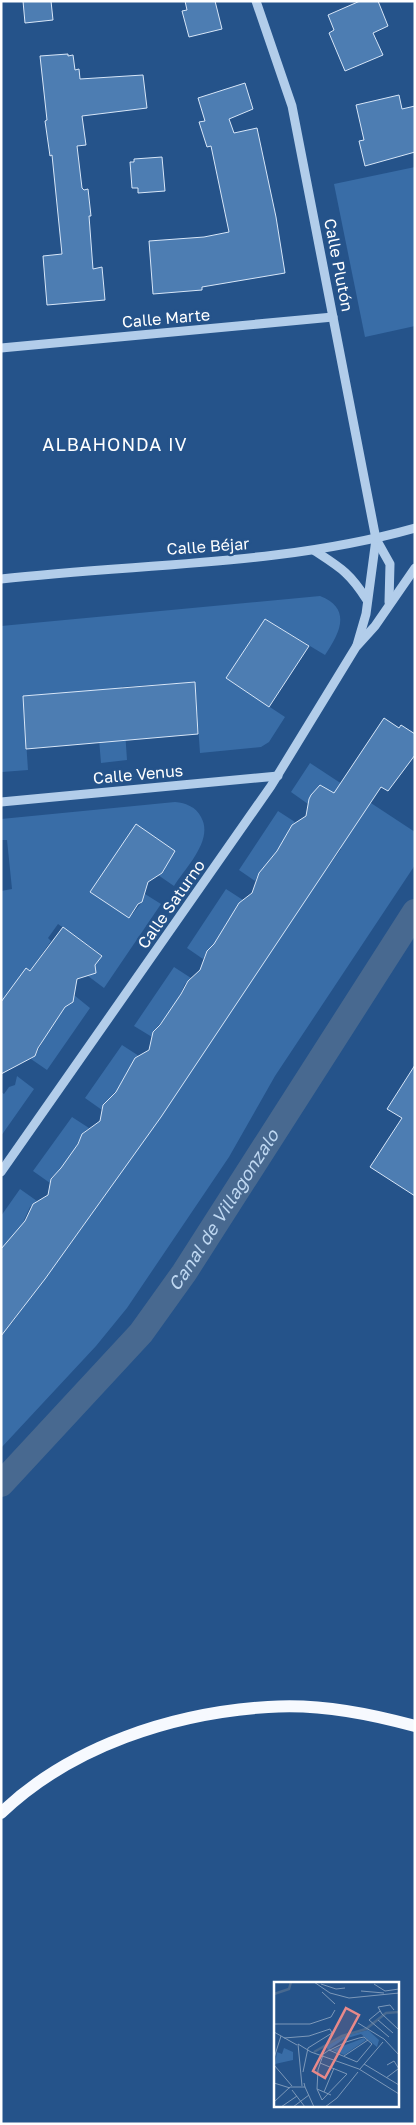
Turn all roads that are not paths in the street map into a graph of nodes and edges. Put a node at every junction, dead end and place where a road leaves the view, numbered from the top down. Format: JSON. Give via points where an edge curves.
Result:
{"nodes":[{"id":1,"x":256,"y":1,"type":"edge"},
{"id":2,"x":333,"y":316,"type":"junction"},
{"id":3,"x":1,"y":348,"type":"edge"},
{"id":4,"x":415,"y":528,"type":"edge"},
{"id":5,"x":376,"y":539,"type":"junction"},
{"id":6,"x":315,"y":550,"type":"junction"},
{"id":7,"x":415,"y":568,"type":"edge"},
{"id":8,"x":1,"y":579,"type":"edge"},
{"id":9,"x":367,"y":600,"type":"junction"},
{"id":10,"x":389,"y":605,"type":"junction"},
{"id":11,"x":356,"y":647,"type":"junction"},
{"id":12,"x":278,"y":776,"type":"junction"},
{"id":13,"x":1,"y":802,"type":"edge"},
{"id":14,"x":1,"y":1172,"type":"edge"},
{"id":15,"x":415,"y":1726,"type":"edge"},
{"id":16,"x":1,"y":1814,"type":"edge"}],
"edges":[{"from":1,"to":2,"type":"street","name":"Calle Plutón","via":[[292,106]]},
{"from":2,"to":3,"type":"street","name":"Calle Marte"},
{"from":2,"to":5,"type":"street","name":"Calle Plutón"},
{"from":4,"to":5,"type":"street","name":"Calle Béjar"},
{"from":5,"to":6,"type":"street","name":"Calle Béjar"},
{"from":5,"to":9,"type":"street","name":"Calle Saturno"},
{"from":5,"to":10,"type":"street","via":[[390,564]]},
{"from":6,"to":8,"type":"street","name":"Calle Béjar","via":[[239,560]]},
{"from":6,"to":9,"type":"street","via":[[344,570]]},
{"from":7,"to":10,"type":"street","name":"Calle Saturno"},
{"from":9,"to":11,"type":"street","name":"Calle Saturno"},
{"from":10,"to":11,"type":"street","name":"Calle Saturno"},
{"from":11,"to":12,"type":"street","name":"Calle Saturno"},
{"from":12,"to":13,"type":"street","name":"Calle Venus"},
{"from":12,"to":14,"type":"street","name":"Calle Saturno"},
{"from":15,"to":16,"type":"main road","via":[[377,1715],[321,1708],[270,1706],[201,1715],[126,1736],[76,1760],[19,1796]]}]}
